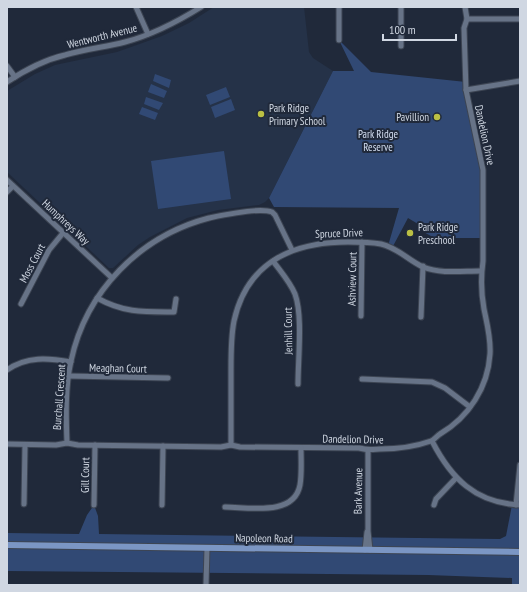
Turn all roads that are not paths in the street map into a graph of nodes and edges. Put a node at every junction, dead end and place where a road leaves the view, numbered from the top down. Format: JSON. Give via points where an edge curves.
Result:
{"nodes":[{"id":1,"x":136,"y":7,"type":"edge"},
{"id":2,"x":200,"y":7,"type":"edge"},
{"id":3,"x":339,"y":7,"type":"edge"},
{"id":4,"x":401,"y":7,"type":"edge"},
{"id":5,"x":465,"y":7,"type":"edge"},
{"id":6,"x":467,"y":19,"type":"junction"},
{"id":7,"x":520,"y":19,"type":"edge"},
{"id":8,"x":148,"y":34,"type":"junction"},
{"id":9,"x":339,"y":40,"type":"dead end"},
{"id":10,"x":401,"y":46,"type":"dead end"},
{"id":11,"x":7,"y":66,"type":"edge"},
{"id":12,"x":15,"y":77,"type":"junction"},
{"id":13,"x":7,"y":82,"type":"edge"},
{"id":14,"x":520,"y":82,"type":"edge"},
{"id":15,"x":466,"y":90,"type":"junction"},
{"id":16,"x":7,"y":180,"type":"edge"},
{"id":17,"x":13,"y":186,"type":"junction"},
{"id":18,"x":7,"y":192,"type":"edge"},
{"id":19,"x":63,"y":233,"type":"junction"},
{"id":20,"x":362,"y":242,"type":"junction"},
{"id":21,"x":292,"y":250,"type":"junction"},
{"id":22,"x":273,"y":261,"type":"junction"},
{"id":23,"x":423,"y":266,"type":"junction"},
{"id":24,"x":480,"y":271,"type":"junction"},
{"id":25,"x":112,"y":278,"type":"junction"},
{"id":26,"x":97,"y":298,"type":"junction"},
{"id":27,"x":176,"y":299,"type":"dead end"},
{"id":28,"x":22,"y":304,"type":"dead end"},
{"id":29,"x":361,"y":316,"type":"dead end"},
{"id":30,"x":421,"y":317,"type":"dead end"},
{"id":31,"x":71,"y":362,"type":"junction"},
{"id":32,"x":7,"y":370,"type":"edge"},
{"id":33,"x":69,"y":376,"type":"junction"},
{"id":34,"x":168,"y":378,"type":"dead end"},
{"id":35,"x":362,"y":379,"type":"dead end"},
{"id":36,"x":298,"y":384,"type":"dead end"},
{"id":37,"x":470,"y":407,"type":"junction"},
{"id":38,"x":432,"y":441,"type":"junction"},
{"id":39,"x":67,"y":443,"type":"junction"},
{"id":40,"x":7,"y":444,"type":"edge"},
{"id":41,"x":25,"y":444,"type":"junction"},
{"id":42,"x":95,"y":445,"type":"junction"},
{"id":43,"x":231,"y":445,"type":"junction"},
{"id":44,"x":163,"y":446,"type":"junction"},
{"id":45,"x":301,"y":448,"type":"junction"},
{"id":46,"x":368,"y":451,"type":"junction"},
{"id":47,"x":520,"y":466,"type":"edge"},
{"id":48,"x":456,"y":478,"type":"junction"},
{"id":49,"x":24,"y":504,"type":"dead end"},
{"id":50,"x":94,"y":505,"type":"dead end"},
{"id":51,"x":162,"y":505,"type":"dead end"},
{"id":52,"x":434,"y":505,"type":"dead end"},
{"id":53,"x":518,"y":505,"type":"edge"},
{"id":54,"x":225,"y":507,"type":"dead end"},
{"id":55,"x":7,"y":545,"type":"edge"},
{"id":56,"x":207,"y":548,"type":"junction"},
{"id":57,"x":367,"y":550,"type":"junction"},
{"id":58,"x":520,"y":552,"type":"edge"},
{"id":59,"x":206,"y":585,"type":"edge"}],
"edges":[{"from":1,"to":8,"type":"street"},
{"from":2,"to":8,"type":"street","name":"Wentworth Avenue"},
{"from":3,"to":9,"type":"street"},
{"from":4,"to":10,"type":"street"},
{"from":5,"to":6,"type":"street","name":"Dandelion Drive"},
{"from":6,"to":7,"type":"street"},
{"from":6,"to":15,"type":"street","name":"Dandelion Drive","via":[[464,28]]},
{"from":8,"to":12,"type":"street","name":"Wentworth Avenue","via":[[125,42],[60,56]]},
{"from":11,"to":12,"type":"street"},
{"from":12,"to":13,"type":"street","name":"Wentworth Avenue"},
{"from":14,"to":15,"type":"street"},
{"from":15,"to":24,"type":"street","name":"Dandelion Drive","via":[[483,178],[483,261]]},
{"from":16,"to":17,"type":"street","name":"Humphreys Way"},
{"from":17,"to":18,"type":"street"},
{"from":17,"to":19,"type":"street","name":"Humphreys Way"},
{"from":19,"to":25,"type":"street","name":"Humphreys Way"},
{"from":19,"to":28,"type":"street","name":"Moss Court","via":[[46,255]]},
{"from":20,"to":21,"type":"street","name":"Spruce Drive","via":[[317,243]]},
{"from":20,"to":23,"type":"street","name":"Spruce Drive","via":[[391,247]]},
{"from":20,"to":29,"type":"street","name":"Ashview Court"},
{"from":21,"to":22,"type":"street","name":"Spruce Drive"},
{"from":21,"to":25,"type":"street","name":"Burchall Crescent","via":[[273,209],[222,216],[182,227],[156,240],[137,253]]},
{"from":22,"to":36,"type":"street","name":"Jenhill Court","via":[[290,284],[297,300]]},
{"from":22,"to":43,"type":"street","name":"Spruce Drive","via":[[258,274],[246,290],[234,321]]},
{"from":23,"to":24,"type":"street","name":"Spruce Drive","via":[[441,271]]},
{"from":23,"to":30,"type":"street"},
{"from":24,"to":37,"type":"street","name":"Dandelion Drive","via":[[490,336],[490,356],[484,381]]},
{"from":25,"to":26,"type":"street","name":"Burchall Crescent"},
{"from":26,"to":27,"type":"street","via":[[124,310],[167,312],[174,312]]},
{"from":26,"to":31,"type":"street","name":"Burchall Crescent","via":[[79,333]]},
{"from":31,"to":32,"type":"street","via":[[40,358],[23,362]]},
{"from":31,"to":33,"type":"street","name":"Burchall Crescent"},
{"from":33,"to":34,"type":"street","name":"Meaghan Court"},
{"from":33,"to":39,"type":"street","name":"Burchall Crescent"},
{"from":35,"to":37,"type":"street","via":[[432,382]]},
{"from":37,"to":38,"type":"street","name":"Dandelion Drive","via":[[453,425]]},
{"from":38,"to":46,"type":"street","name":"Dandelion Drive"},
{"from":38,"to":48,"type":"street"},
{"from":39,"to":41,"type":"street","name":"Dandelion Drive"},
{"from":39,"to":42,"type":"street","name":"Dandelion Drive","via":[[78,446]]},
{"from":40,"to":41,"type":"street","name":"Dandelion Drive"},
{"from":41,"to":49,"type":"street"},
{"from":42,"to":44,"type":"street","name":"Dandelion Drive"},
{"from":42,"to":50,"type":"street","name":"Gill Court"},
{"from":43,"to":44,"type":"street","name":"Dandelion Drive"},
{"from":43,"to":45,"type":"street","name":"Dandelion Drive"},
{"from":44,"to":51,"type":"street"},
{"from":45,"to":46,"type":"street","name":"Dandelion Drive","via":[[359,448]]},
{"from":45,"to":54,"type":"street","via":[[300,485],[295,497],[289,502],[274,507]]},
{"from":46,"to":57,"type":"street","name":"Bark Avenue"},
{"from":47,"to":53,"type":"street"},
{"from":48,"to":52,"type":"street","via":[[436,498]]},
{"from":48,"to":53,"type":"street","via":[[479,495]]},
{"from":55,"to":56,"type":"main road","name":"Napoleon Road"},
{"from":56,"to":57,"type":"main road","name":"Napoleon Road"},
{"from":56,"to":59,"type":"street"},
{"from":57,"to":58,"type":"main road","name":"Napoleon Road"}]}
